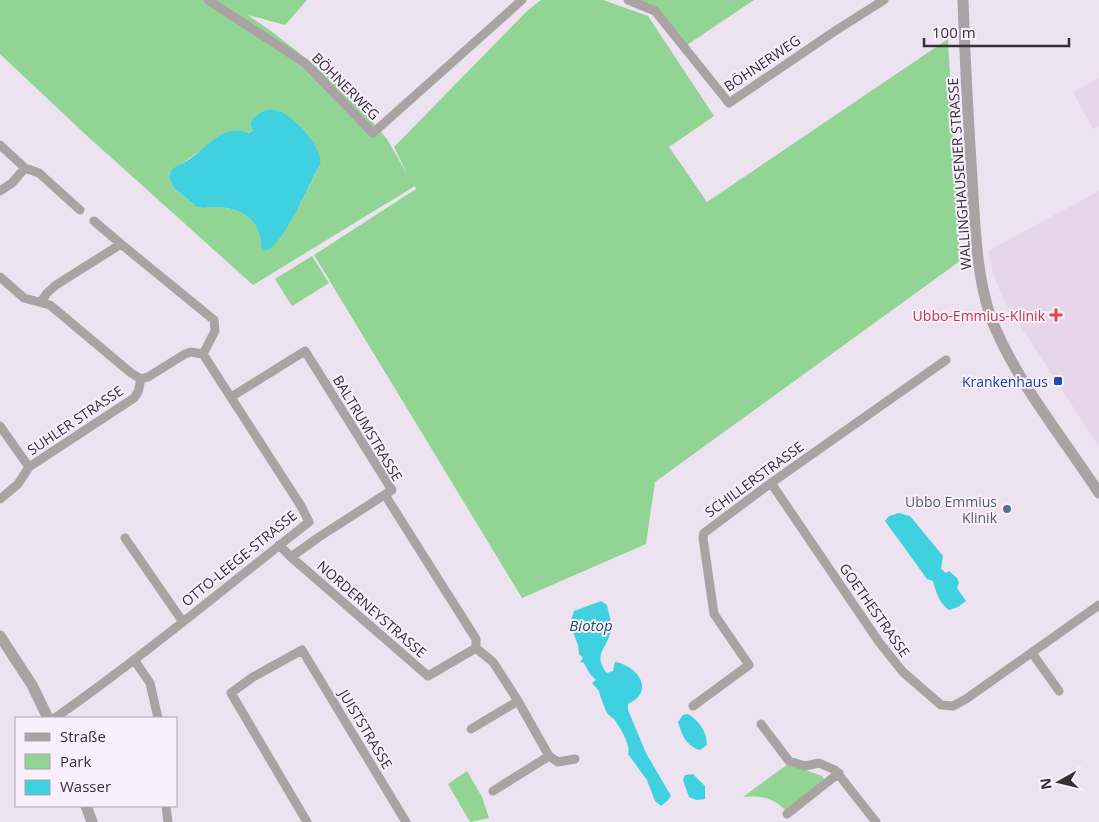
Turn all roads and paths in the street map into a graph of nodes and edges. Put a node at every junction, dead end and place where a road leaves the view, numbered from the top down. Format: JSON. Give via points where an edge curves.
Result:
{"nodes":[{"id":1,"x":208,"y":0,"type":"edge"},
{"id":2,"x":522,"y":0,"type":"edge"},
{"id":3,"x":628,"y":0,"type":"edge"},
{"id":4,"x":884,"y":0,"type":"edge"},
{"id":5,"x":963,"y":0,"type":"edge"},
{"id":6,"x":0,"y":145,"type":"edge"},
{"id":7,"x":25,"y":168,"type":"junction"},
{"id":8,"x":0,"y":190,"type":"edge"},
{"id":9,"x":80,"y":210,"type":"dead end"},
{"id":10,"x":94,"y":221,"type":"dead end"},
{"id":11,"x":121,"y":244,"type":"junction"},
{"id":12,"x":0,"y":278,"type":"edge"},
{"id":13,"x":41,"y":302,"type":"junction"},
{"id":14,"x":203,"y":354,"type":"junction"},
{"id":15,"x":946,"y":360,"type":"dead end"},
{"id":16,"x":141,"y":379,"type":"junction"},
{"id":17,"x":231,"y":397,"type":"junction"},
{"id":18,"x":0,"y":426,"type":"edge"},
{"id":19,"x":29,"y":467,"type":"junction"},
{"id":20,"x":771,"y":483,"type":"junction"},
{"id":21,"x":1099,"y":493,"type":"edge"},
{"id":22,"x":385,"y":496,"type":"junction"},
{"id":23,"x":0,"y":499,"type":"edge"},
{"id":24,"x":309,"y":522,"type":"junction"},
{"id":25,"x":319,"y":537,"type":"junction"},
{"id":26,"x":126,"y":538,"type":"dead end"},
{"id":27,"x":279,"y":545,"type":"junction"},
{"id":28,"x":291,"y":557,"type":"junction"},
{"id":29,"x":1099,"y":605,"type":"edge"},
{"id":30,"x":183,"y":622,"type":"junction"},
{"id":31,"x":0,"y":636,"type":"edge"},
{"id":32,"x":476,"y":648,"type":"junction"},
{"id":33,"x":1032,"y":653,"type":"junction"},
{"id":34,"x":134,"y":661,"type":"junction"},
{"id":35,"x":1059,"y":691,"type":"dead end"},
{"id":36,"x":518,"y":700,"type":"junction"},
{"id":37,"x":693,"y":706,"type":"dead end"},
{"id":38,"x":48,"y":717,"type":"edge"},
{"id":39,"x":56,"y":717,"type":"edge"},
{"id":40,"x":158,"y":717,"type":"edge"},
{"id":41,"x":761,"y":724,"type":"dead end"},
{"id":42,"x":471,"y":729,"type":"dead end"},
{"id":43,"x":549,"y":756,"type":"junction"},
{"id":44,"x":575,"y":759,"type":"dead end"},
{"id":45,"x":839,"y":774,"type":"junction"},
{"id":46,"x":493,"y":791,"type":"dead end"},
{"id":47,"x":86,"y":807,"type":"edge"},
{"id":48,"x":166,"y":807,"type":"edge"},
{"id":49,"x":787,"y":814,"type":"dead end"},
{"id":50,"x":92,"y":822,"type":"edge"},
{"id":51,"x":168,"y":822,"type":"edge"},
{"id":52,"x":306,"y":822,"type":"edge"},
{"id":53,"x":406,"y":822,"type":"edge"},
{"id":54,"x":876,"y":822,"type":"edge"}],
"edges":[{"from":1,"to":2,"type":"street","name":"BÖHNERWEG","via":[[305,63],[373,133]]},
{"from":3,"to":4,"type":"street","name":"BÖHNERWEG","via":[[655,11],[729,103]]},
{"from":5,"to":21,"type":"street","name":"WALLINGHAUSENER STRASSE","via":[[974,219],[982,286],[996,330],[1022,378]]},
{"from":6,"to":7,"type":"street"},
{"from":7,"to":8,"type":"street","via":[[12,183]]},
{"from":7,"to":9,"type":"street","via":[[39,173]]},
{"from":10,"to":11,"type":"street"},
{"from":11,"to":13,"type":"street","via":[[56,285]]},
{"from":11,"to":14,"type":"street","via":[[214,320],[215,331]]},
{"from":12,"to":13,"type":"street","via":[[24,298]]},
{"from":13,"to":16,"type":"street","via":[[50,305]]},
{"from":14,"to":16,"type":"street","via":[[185,354]]},
{"from":14,"to":17,"type":"street","name":"OTTO-LEEGE-STRASSE"},
{"from":15,"to":20,"type":"street","name":"SCHILLERSTRASSE"},
{"from":16,"to":19,"type":"street","name":"SUHLER STRASSE","via":[[134,398]]},
{"from":17,"to":22,"type":"street","name":"BALTRUMSTRASSE","via":[[305,352],[392,490]]},
{"from":17,"to":24,"type":"street","name":"OTTO-LEEGE-STRASSE"},
{"from":18,"to":19,"type":"street"},
{"from":19,"to":23,"type":"street","name":"SUHLER STRASSE","via":[[18,484]]},
{"from":20,"to":33,"type":"street","name":"GOETHESTRASSE","via":[[879,642],[903,672],[941,705],[953,706],[966,699]]},
{"from":20,"to":37,"type":"street","name":"SCHILLERSTRASSE","via":[[704,533],[714,614],[749,665]]},
{"from":22,"to":25,"type":"street","name":"BALTRUMSTRASSE"},
{"from":22,"to":32,"type":"street","via":[[476,639]]},
{"from":24,"to":25,"type":"street"},
{"from":24,"to":27,"type":"street","name":"OTTO-LEEGE-STRASSE"},
{"from":25,"to":28,"type":"street","name":"BALTRUMSTRASSE"},
{"from":26,"to":30,"type":"street"},
{"from":27,"to":28,"type":"street","name":"NORDERNEYSTRASSE"},
{"from":27,"to":30,"type":"street","name":"OTTO-LEEGE-STRASSE"},
{"from":28,"to":32,"type":"street","name":"NORDERNEYSTRASSE","via":[[428,676]]},
{"from":29,"to":33,"type":"street","name":"GOETHESTRASSE"},
{"from":30,"to":34,"type":"street","name":"OTTO-LEEGE-STRASSE"},
{"from":31,"to":38,"type":"street","via":[[32,685]]},
{"from":32,"to":36,"type":"street","via":[[493,662]]},
{"from":33,"to":35,"type":"street"},
{"from":34,"to":39,"type":"street","name":"OTTO-LEEGE-STRASSE"},
{"from":34,"to":40,"type":"street","via":[[150,683]]},
{"from":36,"to":42,"type":"street"},
{"from":36,"to":43,"type":"street"},
{"from":41,"to":45,"type":"street","via":[[789,762],[805,766],[820,764]]},
{"from":43,"to":44,"type":"street","via":[[558,762]]},
{"from":43,"to":46,"type":"street"},
{"from":45,"to":49,"type":"street"},
{"from":45,"to":54,"type":"street"},
{"from":47,"to":50,"type":"street"},
{"from":48,"to":51,"type":"street"},
{"from":52,"to":53,"type":"street","name":"JUISTSTRASSE","via":[[231,692],[302,650]]}]}
